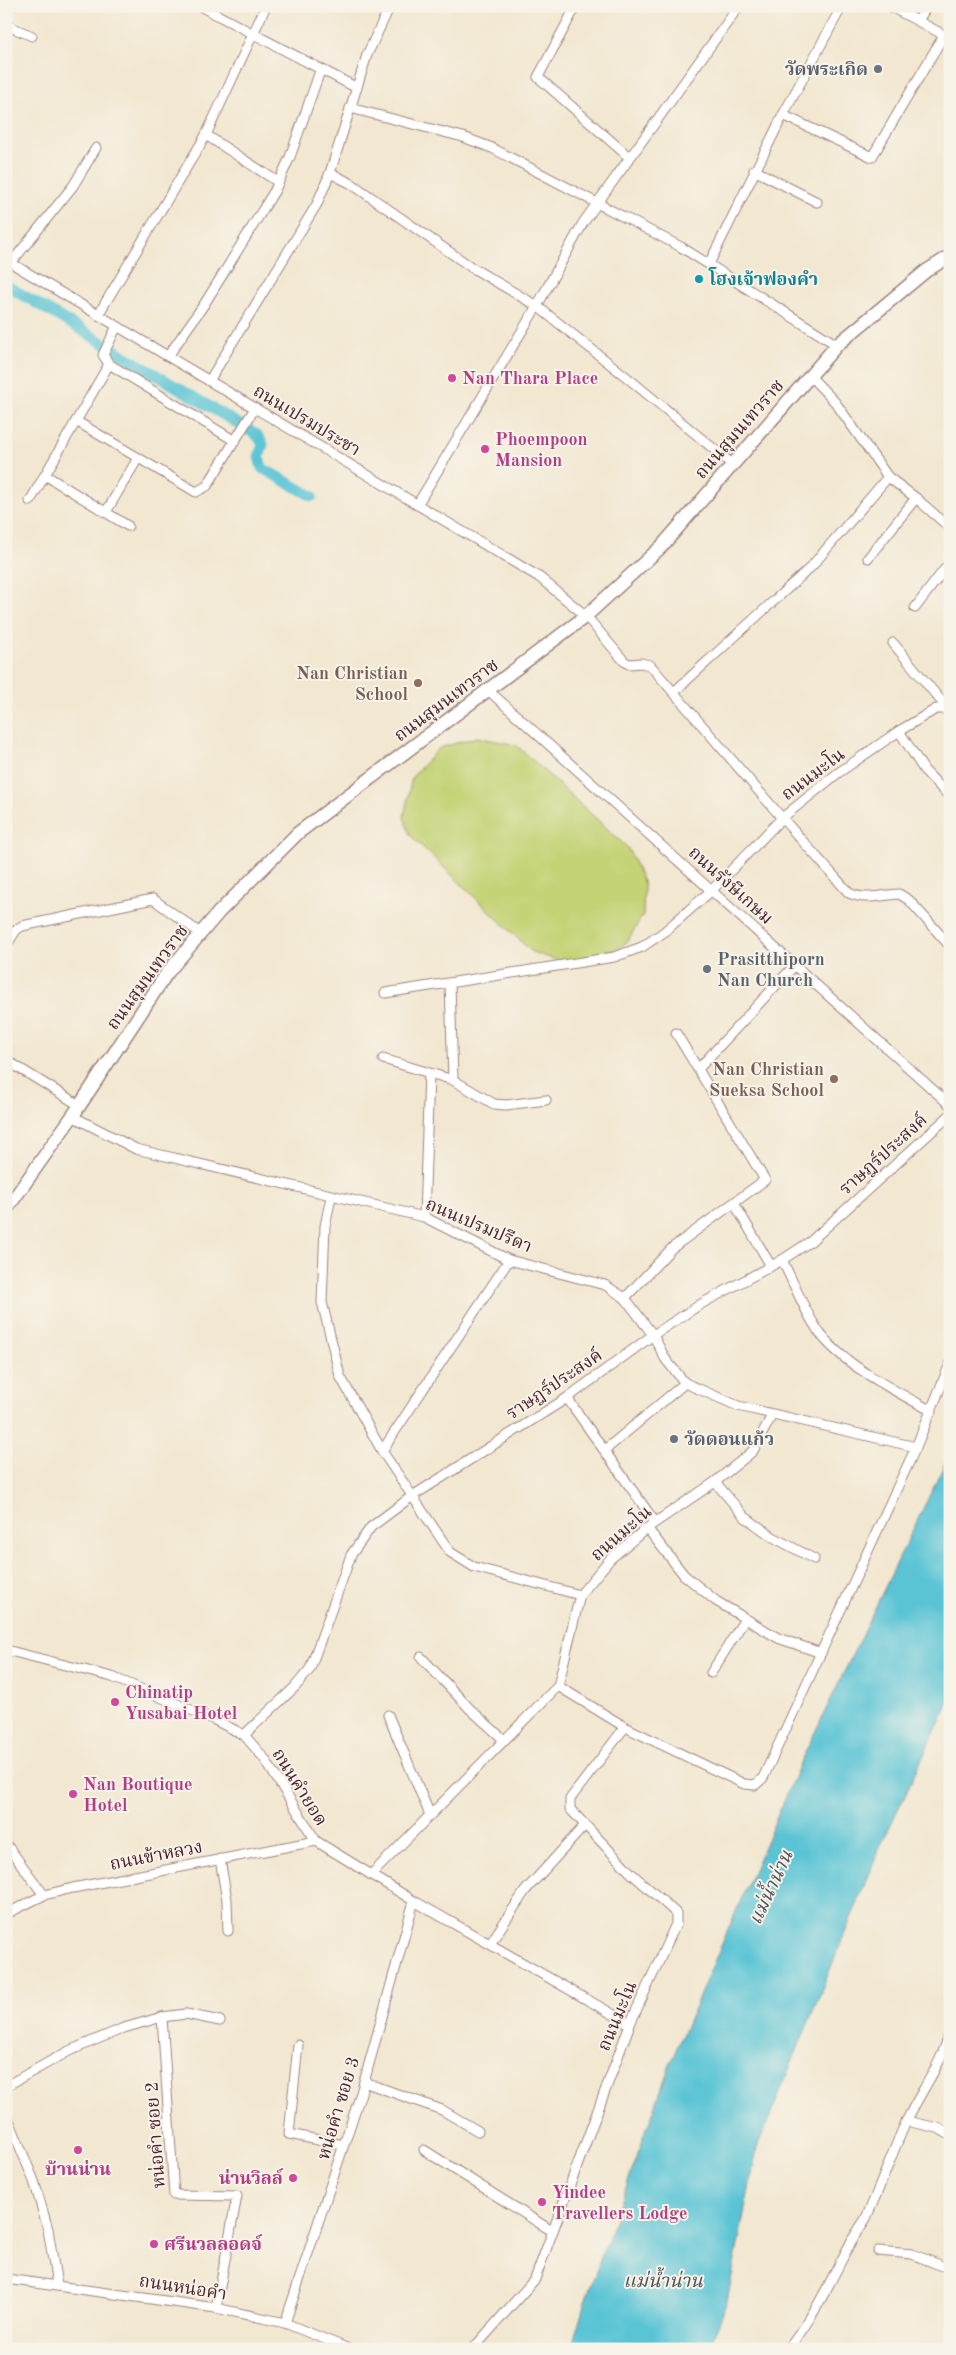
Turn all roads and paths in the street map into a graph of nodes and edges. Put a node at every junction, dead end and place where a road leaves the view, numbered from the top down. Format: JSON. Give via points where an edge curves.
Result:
{"nodes":[{"id":1,"x":200,"y":6,"type":"edge"},
{"id":2,"x":266,"y":6,"type":"edge"},
{"id":3,"x":390,"y":6,"type":"edge"},
{"id":4,"x":576,"y":6,"type":"edge"},
{"id":5,"x":739,"y":6,"type":"edge"},
{"id":6,"x":842,"y":6,"type":"edge"},
{"id":7,"x":888,"y":6,"type":"edge"},
{"id":8,"x":927,"y":6,"type":"edge"},
{"id":9,"x":918,"y":21,"type":"junction"},
{"id":10,"x":6,"y":26,"type":"edge"},
{"id":11,"x":254,"y":32,"type":"junction"},
{"id":12,"x":32,"y":36,"type":"dead end"},
{"id":13,"x":947,"y":36,"type":"edge"},
{"id":14,"x":320,"y":71,"type":"junction"},
{"id":15,"x":357,"y":88,"type":"junction"},
{"id":16,"x":350,"y":108,"type":"junction"},
{"id":17,"x":783,"y":115,"type":"junction"},
{"id":18,"x":206,"y":136,"type":"junction"},
{"id":19,"x":96,"y":148,"type":"dead end"},
{"id":20,"x":629,"y":157,"type":"junction"},
{"id":21,"x":754,"y":170,"type":"junction"},
{"id":22,"x":330,"y":173,"type":"junction"},
{"id":23,"x":278,"y":182,"type":"junction"},
{"id":24,"x":597,"y":202,"type":"junction"},
{"id":25,"x":817,"y":202,"type":"dead end"},
{"id":26,"x":950,"y":256,"type":"edge"},
{"id":27,"x":9,"y":261,"type":"edge"},
{"id":28,"x":709,"y":264,"type":"junction"},
{"id":29,"x":537,"y":306,"type":"junction"},
{"id":30,"x":98,"y":314,"type":"junction"},
{"id":31,"x":117,"y":326,"type":"junction"},
{"id":32,"x":837,"y":345,"type":"junction"},
{"id":33,"x":168,"y":356,"type":"junction"},
{"id":34,"x":109,"y":364,"type":"junction"},
{"id":35,"x":808,"y":376,"type":"junction"},
{"id":36,"x":209,"y":381,"type":"junction"},
{"id":37,"x":255,"y":408,"type":"junction"},
{"id":38,"x":76,"y":422,"type":"junction"},
{"id":39,"x":236,"y":441,"type":"junction"},
{"id":40,"x":138,"y":458,"type":"junction"},
{"id":41,"x":732,"y":464,"type":"junction"},
{"id":42,"x":45,"y":475,"type":"junction"},
{"id":43,"x":888,"y":477,"type":"junction"},
{"id":44,"x":916,"y":498,"type":"junction"},
{"id":45,"x":30,"y":501,"type":"dead end"},
{"id":46,"x":417,"y":505,"type":"junction"},
{"id":47,"x":106,"y":512,"type":"junction"},
{"id":48,"x":128,"y":526,"type":"dead end"},
{"id":49,"x":950,"y":528,"type":"edge"},
{"id":50,"x":868,"y":558,"type":"dead end"},
{"id":51,"x":950,"y":562,"type":"edge"},
{"id":52,"x":915,"y":608,"type":"dead end"},
{"id":53,"x":586,"y":616,"type":"junction"},
{"id":54,"x":893,"y":643,"type":"dead end"},
{"id":55,"x":488,"y":690,"type":"junction"},
{"id":56,"x":675,"y":691,"type":"junction"},
{"id":57,"x":948,"y":708,"type":"edge"},
{"id":58,"x":899,"y":731,"type":"junction"},
{"id":59,"x":950,"y":797,"type":"edge"},
{"id":60,"x":782,"y":818,"type":"junction"},
{"id":61,"x":712,"y":890,"type":"junction"},
{"id":62,"x":200,"y":933,"type":"junction"},
{"id":63,"x":6,"y":946,"type":"edge"},
{"id":64,"x":950,"y":946,"type":"edge"},
{"id":65,"x":794,"y":966,"type":"junction"},
{"id":66,"x":450,"y":984,"type":"junction"},
{"id":67,"x":385,"y":993,"type":"dead end"},
{"id":68,"x":676,"y":1033,"type":"dead end"},
{"id":69,"x":384,"y":1059,"type":"dead end"},
{"id":70,"x":6,"y":1060,"type":"edge"},
{"id":71,"x":698,"y":1069,"type":"junction"},
{"id":72,"x":429,"y":1074,"type":"junction"},
{"id":73,"x":453,"y":1080,"type":"junction"},
{"id":74,"x":546,"y":1100,"type":"dead end"},
{"id":75,"x":950,"y":1105,"type":"edge"},
{"id":76,"x":75,"y":1111,"type":"junction"},
{"id":77,"x":950,"y":1115,"type":"edge"},
{"id":78,"x":331,"y":1197,"type":"junction"},
{"id":79,"x":734,"y":1203,"type":"junction"},
{"id":80,"x":6,"y":1210,"type":"edge"},
{"id":81,"x":424,"y":1218,"type":"junction"},
{"id":82,"x":509,"y":1260,"type":"junction"},
{"id":83,"x":782,"y":1260,"type":"junction"},
{"id":84,"x":770,"y":1266,"type":"junction"},
{"id":85,"x":625,"y":1298,"type":"junction"},
{"id":86,"x":653,"y":1335,"type":"junction"},
{"id":87,"x":950,"y":1364,"type":"edge"},
{"id":88,"x":685,"y":1383,"type":"junction"},
{"id":89,"x":567,"y":1398,"type":"junction"},
{"id":90,"x":932,"y":1411,"type":"junction"},
{"id":91,"x":772,"y":1415,"type":"junction"},
{"id":92,"x":916,"y":1447,"type":"junction"},
{"id":93,"x":605,"y":1450,"type":"junction"},
{"id":94,"x":382,"y":1451,"type":"junction"},
{"id":95,"x":715,"y":1482,"type":"junction"},
{"id":96,"x":410,"y":1497,"type":"junction"},
{"id":97,"x":655,"y":1522,"type":"junction"},
{"id":98,"x":647,"y":1528,"type":"junction"},
{"id":99,"x":814,"y":1559,"type":"dead end"},
{"id":100,"x":580,"y":1595,"type":"junction"},
{"id":101,"x":745,"y":1619,"type":"junction"},
{"id":102,"x":6,"y":1650,"type":"edge"},
{"id":103,"x":821,"y":1653,"type":"junction"},
{"id":104,"x":421,"y":1656,"type":"dead end"},
{"id":105,"x":710,"y":1673,"type":"dead end"},
{"id":106,"x":558,"y":1686,"type":"junction"},
{"id":107,"x":388,"y":1715,"type":"dead end"},
{"id":108,"x":625,"y":1727,"type":"junction"},
{"id":109,"x":244,"y":1735,"type":"junction"},
{"id":110,"x":503,"y":1739,"type":"junction"},
{"id":111,"x":430,"y":1815,"type":"junction"},
{"id":112,"x":584,"y":1825,"type":"junction"},
{"id":113,"x":316,"y":1841,"type":"junction"},
{"id":114,"x":6,"y":1844,"type":"edge"},
{"id":115,"x":220,"y":1859,"type":"junction"},
{"id":116,"x":370,"y":1875,"type":"junction"},
{"id":117,"x":44,"y":1895,"type":"junction"},
{"id":118,"x":414,"y":1900,"type":"junction"},
{"id":119,"x":6,"y":1914,"type":"edge"},
{"id":120,"x":228,"y":1931,"type":"dead end"},
{"id":121,"x":490,"y":1944,"type":"junction"},
{"id":122,"x":162,"y":2017,"type":"junction"},
{"id":123,"x":220,"y":2021,"type":"dead end"},
{"id":124,"x":630,"y":2024,"type":"junction"},
{"id":125,"x":949,"y":2035,"type":"edge"},
{"id":126,"x":298,"y":2045,"type":"dead end"},
{"id":127,"x":364,"y":2082,"type":"junction"},
{"id":128,"x":6,"y":2086,"type":"edge"},
{"id":129,"x":6,"y":2113,"type":"edge"},
{"id":130,"x":906,"y":2121,"type":"junction"},
{"id":131,"x":478,"y":2132,"type":"dead end"},
{"id":132,"x":950,"y":2135,"type":"edge"},
{"id":133,"x":343,"y":2145,"type":"junction"},
{"id":134,"x":424,"y":2150,"type":"dead end"},
{"id":135,"x":552,"y":2231,"type":"junction"},
{"id":136,"x":878,"y":2251,"type":"dead end"},
{"id":137,"x":950,"y":2269,"type":"edge"},
{"id":138,"x":6,"y":2279,"type":"edge"},
{"id":139,"x":57,"y":2286,"type":"junction"},
{"id":140,"x":216,"y":2308,"type":"junction"},
{"id":141,"x":285,"y":2323,"type":"junction"},
{"id":142,"x":349,"y":2349,"type":"edge"},
{"id":143,"x":473,"y":2349,"type":"edge"},
{"id":144,"x":788,"y":2349,"type":"edge"}],
"edges":[{"from":1,"to":11,"type":"street"},
{"from":2,"to":11,"type":"street"},
{"from":3,"to":15,"type":"street","via":[[367,56]]},
{"from":4,"to":20,"type":"street","via":[[538,77]]},
{"from":5,"to":20,"type":"street"},
{"from":6,"to":17,"type":"street"},
{"from":7,"to":9,"type":"street"},
{"from":8,"to":9,"type":"street"},
{"from":9,"to":13,"type":"street"},
{"from":10,"to":12,"type":"street"},
{"from":11,"to":14,"type":"street"},
{"from":11,"to":18,"type":"street"},
{"from":13,"to":17,"type":"street","via":[[872,157]]},
{"from":14,"to":15,"type":"street"},
{"from":14,"to":23,"type":"street"},
{"from":15,"to":16,"type":"street"},
{"from":16,"to":22,"type":"street"},
{"from":16,"to":24,"type":"street","via":[[463,137],[492,148]]},
{"from":17,"to":21,"type":"street"},
{"from":18,"to":23,"type":"street"},
{"from":18,"to":30,"type":"street"},
{"from":19,"to":27,"type":"street","via":[[73,186]]},
{"from":20,"to":24,"type":"street"},
{"from":21,"to":25,"type":"street"},
{"from":21,"to":28,"type":"street"},
{"from":22,"to":29,"type":"street","via":[[352,184],[471,267]]},
{"from":22,"to":36,"type":"street","via":[[318,204]]},
{"from":23,"to":33,"type":"street","via":[[205,303]]},
{"from":24,"to":28,"type":"street"},
{"from":24,"to":29,"type":"street"},
{"from":26,"to":32,"type":"street","name":"ถนนสุมนเทวราช","via":[[926,271]]},
{"from":27,"to":30,"type":"street","name":"ถนนเปรมประชา"},
{"from":28,"to":32,"type":"street"},
{"from":29,"to":41,"type":"street"},
{"from":29,"to":46,"type":"street"},
{"from":30,"to":31,"type":"street","name":"ถนนเปรมประชา"},
{"from":31,"to":33,"type":"street","name":"ถนนเปรมประชา"},
{"from":31,"to":34,"type":"street","via":[[103,355]]},
{"from":32,"to":35,"type":"street","name":"ถนนสุมนเทวราช"},
{"from":33,"to":36,"type":"street","name":"ถนนเปรมประชา"},
{"from":34,"to":38,"type":"street"},
{"from":34,"to":39,"type":"street"},
{"from":35,"to":41,"type":"street","name":"ถนนสุมนเทวราช"},
{"from":35,"to":43,"type":"street","via":[[835,402]]},
{"from":36,"to":37,"type":"street","name":"ถนนเปรมประชา"},
{"from":37,"to":39,"type":"street"},
{"from":37,"to":46,"type":"street","name":"ถนนเปรมประชา"},
{"from":38,"to":40,"type":"street"},
{"from":38,"to":42,"type":"street"},
{"from":39,"to":40,"type":"street","via":[[207,486],[196,492]]},
{"from":40,"to":47,"type":"street"},
{"from":41,"to":53,"type":"street","name":"ถนนสุมนเทวราช","via":[[660,547]]},
{"from":42,"to":45,"type":"street"},
{"from":42,"to":47,"type":"street"},
{"from":43,"to":44,"type":"street"},
{"from":43,"to":56,"type":"street","via":[[811,567]]},
{"from":44,"to":49,"type":"street"},
{"from":44,"to":50,"type":"street"},
{"from":46,"to":53,"type":"street","name":"ถนนเปรมประชา","via":[[539,577]]},
{"from":47,"to":48,"type":"street"},
{"from":51,"to":52,"type":"street"},
{"from":53,"to":55,"type":"street","name":"ถนนสุมนเทวราช"},
{"from":53,"to":56,"type":"street","name":"ถนนเปรมประชา","via":[[624,661],[650,665]]},
{"from":54,"to":57,"type":"street"},
{"from":55,"to":61,"type":"street","name":"ถนนรังษีเกษม"},
{"from":55,"to":62,"type":"street","name":"ถนนสุมนเทวราช","via":[[298,833]]},
{"from":56,"to":60,"type":"street","name":"ถนนเปรมประชา"},
{"from":57,"to":58,"type":"street","name":"ถนนมะโน","via":[[936,709]]},
{"from":58,"to":59,"type":"street","via":[[924,770]]},
{"from":58,"to":60,"type":"street","name":"ถนนมะโน","via":[[838,773]]},
{"from":60,"to":61,"type":"street","name":"ถนนมะโน"},
{"from":60,"to":64,"type":"street","name":"ถนนเปรมประชา","via":[[849,893],[860,898],[899,894],[909,900]]},
{"from":61,"to":65,"type":"street","name":"ถนนรังษีเกษม"},
{"from":61,"to":66,"type":"street","name":"ถนนมะโน","via":[[642,947],[614,957]]},
{"from":62,"to":63,"type":"street","via":[[154,899],[22,926]]},
{"from":62,"to":76,"type":"street","name":"ถนนสุมนเทวราช","via":[[166,973]]},
{"from":65,"to":71,"type":"street"},
{"from":65,"to":75,"type":"street","name":"ถนนรังษีเกษม"},
{"from":66,"to":67,"type":"street","name":"ถนนมะโน"},
{"from":66,"to":73,"type":"street"},
{"from":68,"to":71,"type":"street"},
{"from":69,"to":72,"type":"street"},
{"from":70,"to":76,"type":"street","name":"ถนนเปรมปรีดา"},
{"from":71,"to":79,"type":"street","via":[[765,1180]]},
{"from":72,"to":73,"type":"street"},
{"from":72,"to":81,"type":"street"},
{"from":73,"to":74,"type":"street","via":[[494,1104]]},
{"from":76,"to":78,"type":"street","name":"ถนนเปรมปรีดา","via":[[136,1150]]},
{"from":76,"to":80,"type":"street","name":"ถนนสุมนเทวราช"},
{"from":77,"to":83,"type":"street","name":"ราษฎร์ประสงค์","via":[[811,1241]]},
{"from":78,"to":81,"type":"street","name":"ถนนเปรมปรีดา"},
{"from":78,"to":94,"type":"street","via":[[325,1226],[322,1302],[340,1376]]},
{"from":79,"to":84,"type":"street"},
{"from":79,"to":85,"type":"street","via":[[672,1248]]},
{"from":81,"to":82,"type":"street","name":"ถนนเปรมปรีดา"},
{"from":82,"to":85,"type":"street","name":"ถนนเปรมปรีดา","via":[[605,1285]]},
{"from":82,"to":94,"type":"street"},
{"from":83,"to":84,"type":"street","name":"ราษฎร์ประสงค์"},
{"from":83,"to":90,"type":"street","via":[[820,1333],[851,1362]]},
{"from":84,"to":86,"type":"street","name":"ราษฎร์ประสงค์"},
{"from":85,"to":86,"type":"street","name":"ถนนเปรมปรีดา"},
{"from":86,"to":88,"type":"street","name":"ถนนเปรมปรีดา","via":[[666,1360]]},
{"from":86,"to":89,"type":"street","name":"ราษฎร์ประสงค์"},
{"from":87,"to":90,"type":"street"},
{"from":88,"to":91,"type":"street","name":"ถนนเปรมปรีดา","via":[[738,1406]]},
{"from":88,"to":93,"type":"street"},
{"from":89,"to":93,"type":"street"},
{"from":89,"to":96,"type":"street","name":"ราษฎร์ประสงค์"},
{"from":90,"to":92,"type":"street"},
{"from":91,"to":92,"type":"street"},
{"from":91,"to":95,"type":"street","name":"ถนนมะโน","via":[[753,1450]]},
{"from":92,"to":103,"type":"street"},
{"from":93,"to":97,"type":"street"},
{"from":94,"to":96,"type":"street"},
{"from":95,"to":97,"type":"street","name":"ถนนมะโน"},
{"from":95,"to":99,"type":"street","via":[[745,1517]]},
{"from":96,"to":100,"type":"street","via":[[450,1552],[461,1560],[474,1567]]},
{"from":96,"to":109,"type":"street","name":"ราษฎร์ประสงค์","via":[[371,1528],[351,1555],[310,1669]]},
{"from":97,"to":98,"type":"street","name":"ถนนมะโน"},
{"from":98,"to":100,"type":"street","name":"ถนนมะโน","via":[[610,1559]]},
{"from":98,"to":101,"type":"street","via":[[684,1575]]},
{"from":100,"to":106,"type":"street","name":"ถนนมะโน"},
{"from":101,"to":103,"type":"street","via":[[778,1638]]},
{"from":101,"to":105,"type":"street"},
{"from":102,"to":109,"type":"street","name":"ถนนคำยอด","via":[[112,1678]]},
{"from":103,"to":108,"type":"street","via":[[763,1778],[755,1785],[744,1784]]},
{"from":104,"to":110,"type":"street"},
{"from":106,"to":108,"type":"street"},
{"from":106,"to":110,"type":"street"},
{"from":107,"to":111,"type":"street"},
{"from":108,"to":112,"type":"street","name":"ถนนมะโน","via":[[570,1799],[570,1809]]},
{"from":109,"to":113,"type":"street","name":"ถนนคำยอด","via":[[264,1758]]},
{"from":110,"to":111,"type":"street"},
{"from":111,"to":116,"type":"street"},
{"from":112,"to":121,"type":"street","via":[[525,1890]]},
{"from":112,"to":124,"type":"street","name":"ถนนมะโน","via":[[676,1914],[676,1924]]},
{"from":113,"to":115,"type":"street","name":"ถนนข้าหลวง"},
{"from":113,"to":116,"type":"street","name":"ถนนคำยอด"},
{"from":114,"to":117,"type":"street"},
{"from":115,"to":117,"type":"street","name":"ถนนข้าหลวง"},
{"from":115,"to":120,"type":"street"},
{"from":116,"to":118,"type":"street","name":"ถนนคำยอด"},
{"from":117,"to":119,"type":"street","name":"ถนนข้าหลวง"},
{"from":118,"to":121,"type":"street","name":"ถนนคำยอด"},
{"from":118,"to":127,"type":"street","name":"หน่อคำ ซอย 3"},
{"from":121,"to":124,"type":"street","name":"ถนนคำยอด"},
{"from":122,"to":123,"type":"street","via":[[186,2014]]},
{"from":122,"to":128,"type":"street","via":[[124,2028],[69,2051]]},
{"from":122,"to":140,"type":"street","name":"หน่อคำ ซอย 2","via":[[174,2195],[237,2196]]},
{"from":124,"to":135,"type":"street","name":"ถนนมะโน"},
{"from":125,"to":130,"type":"street","via":[[934,2072]]},
{"from":126,"to":133,"type":"street","via":[[288,2134]]},
{"from":127,"to":131,"type":"street","via":[[442,2110]]},
{"from":127,"to":133,"type":"street","name":"หน่อคำ ซอย 3"},
{"from":129,"to":139,"type":"street","via":[[34,2181],[48,2229]]},
{"from":130,"to":132,"type":"street","via":[[938,2128]]},
{"from":130,"to":144,"type":"street","via":[[865,2219],[836,2275]]},
{"from":133,"to":141,"type":"street","name":"หน่อคำ ซอย 3"},
{"from":134,"to":135,"type":"street"},
{"from":135,"to":143,"type":"street","name":"ถนนมะโน","via":[[535,2279]]},
{"from":136,"to":137,"type":"street","via":[[912,2254]]},
{"from":138,"to":139,"type":"street","name":"ถนนหน่อคำ"},
{"from":139,"to":140,"type":"street","name":"ถนนหน่อคำ"},
{"from":140,"to":141,"type":"street","name":"ถนนหน่อคำ"},
{"from":141,"to":142,"type":"street","name":"ถนนหน่อคำ"}]}
